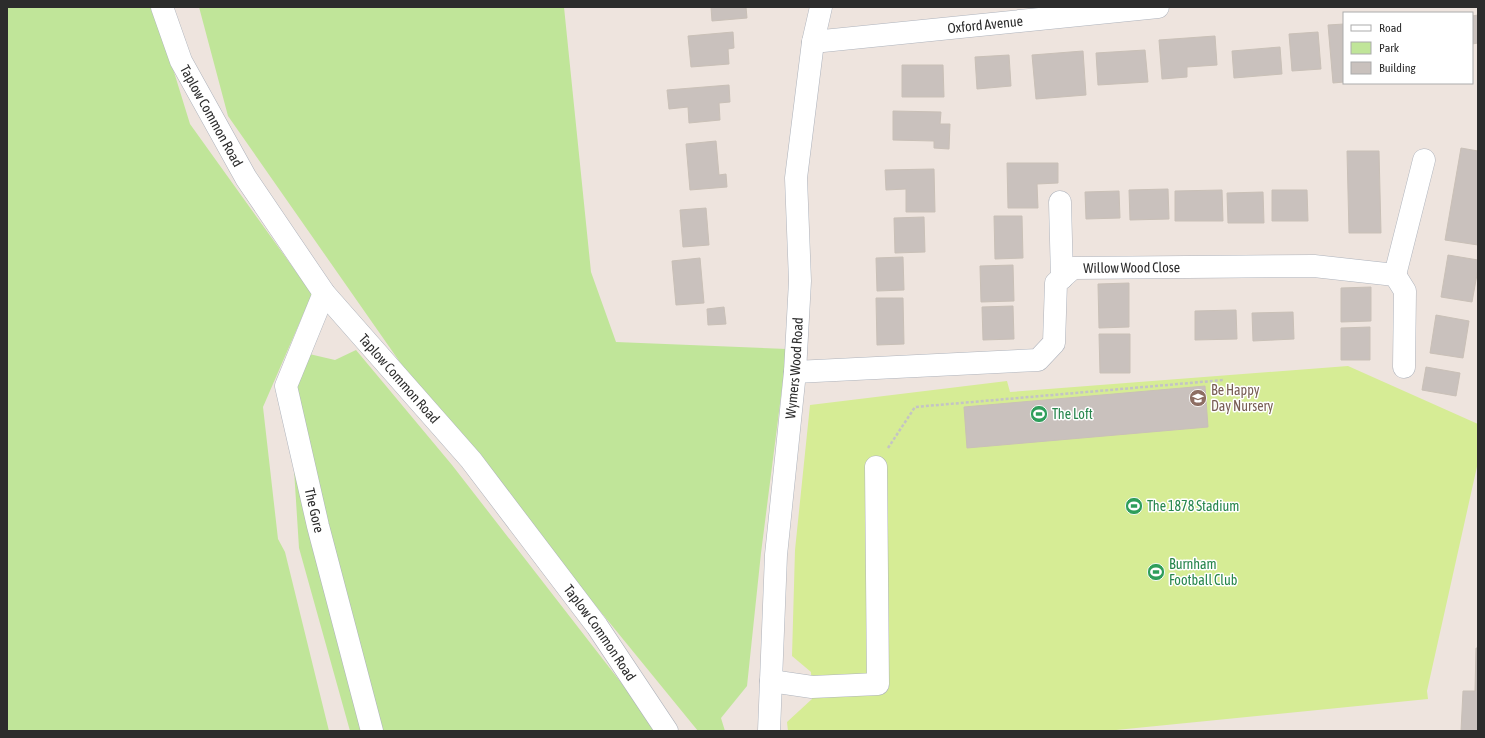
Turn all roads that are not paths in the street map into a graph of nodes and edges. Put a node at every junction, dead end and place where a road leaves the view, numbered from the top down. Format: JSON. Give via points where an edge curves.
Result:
{"nodes":[{"id":1,"x":162,"y":7,"type":"edge"},
{"id":2,"x":821,"y":7,"type":"edge"},
{"id":3,"x":1158,"y":7,"type":"edge"},
{"id":4,"x":813,"y":42,"type":"junction"},
{"id":5,"x":1424,"y":160,"type":"dead end"},
{"id":6,"x":1060,"y":202,"type":"dead end"},
{"id":7,"x":1395,"y":275,"type":"junction"},
{"id":8,"x":1062,"y":278,"type":"junction"},
{"id":9,"x":324,"y":293,"type":"junction"},
{"id":10,"x":1404,"y":366,"type":"dead end"},
{"id":11,"x":795,"y":372,"type":"junction"},
{"id":12,"x":876,"y":467,"type":"road end"},
{"id":13,"x":771,"y":681,"type":"junction"},
{"id":14,"x":372,"y":731,"type":"edge"},
{"id":15,"x":667,"y":731,"type":"edge"},
{"id":16,"x":769,"y":731,"type":"edge"}],
"edges":[{"from":1,"to":9,"type":"street","name":"Taplow Common Road","via":[[181,61],[246,178]]},
{"from":2,"to":4,"type":"street","name":"Wymers Wood Road"},
{"from":3,"to":4,"type":"street","name":"Oxford Avenue"},
{"from":4,"to":11,"type":"street","name":"Wymers Wood Road","via":[[796,178],[800,281]]},
{"from":5,"to":7,"type":"street"},
{"from":6,"to":8,"type":"street"},
{"from":7,"to":8,"type":"street","name":"Willow Wood Close","via":[[1314,266],[1073,268]]},
{"from":7,"to":10,"type":"street","via":[[1405,292]]},
{"from":8,"to":11,"type":"street","via":[[1056,283],[1054,343],[1038,360]]},
{"from":9,"to":14,"type":"street","name":"The Gore","via":[[286,386],[318,526]]},
{"from":9,"to":15,"type":"street","name":"Taplow Common Road","via":[[471,460],[597,626]]},
{"from":11,"to":13,"type":"street","name":"Wymers Wood Road","via":[[776,555]]},
{"from":12,"to":13,"type":"street","via":[[878,684],[812,687]]},
{"from":13,"to":16,"type":"street","name":"Wymers Wood Road"}]}
